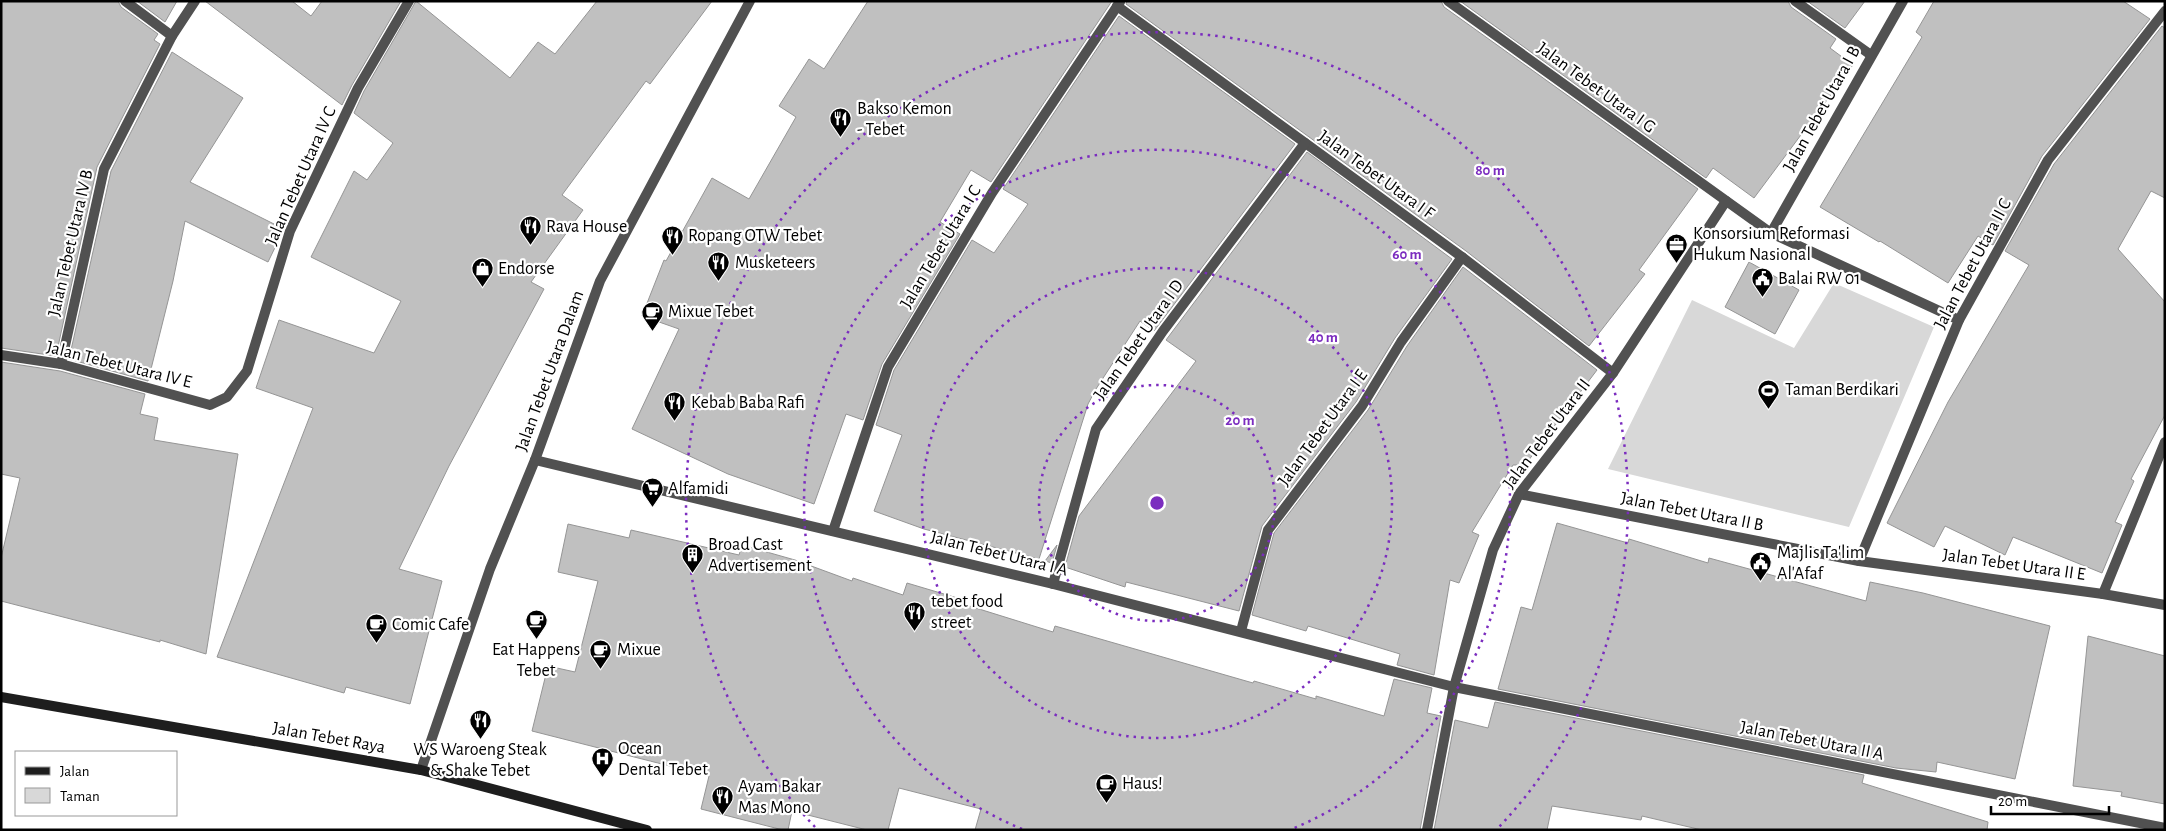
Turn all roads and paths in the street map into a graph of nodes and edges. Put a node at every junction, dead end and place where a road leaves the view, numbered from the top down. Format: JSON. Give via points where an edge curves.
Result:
{"nodes":[{"id":1,"x":125,"y":1,"type":"edge"},
{"id":2,"x":195,"y":1,"type":"edge"},
{"id":3,"x":409,"y":1,"type":"edge"},
{"id":4,"x":750,"y":1,"type":"edge"},
{"id":5,"x":1448,"y":1,"type":"edge"},
{"id":6,"x":1795,"y":1,"type":"edge"},
{"id":7,"x":1903,"y":1,"type":"edge"},
{"id":8,"x":1119,"y":4,"type":"edge"},
{"id":9,"x":2165,"y":11,"type":"edge"},
{"id":10,"x":172,"y":36,"type":"junction"},
{"id":11,"x":1871,"y":55,"type":"junction"},
{"id":12,"x":1305,"y":143,"type":"junction"},
{"id":13,"x":1726,"y":201,"type":"junction"},
{"id":14,"x":1771,"y":233,"type":"junction"},
{"id":15,"x":1462,"y":257,"type":"junction"},
{"id":16,"x":1959,"y":320,"type":"junction"},
{"id":17,"x":1,"y":355,"type":"edge"},
{"id":18,"x":61,"y":364,"type":"junction"},
{"id":19,"x":1613,"y":373,"type":"junction"},
{"id":20,"x":227,"y":397,"type":"joint"},
{"id":21,"x":2165,"y":442,"type":"edge"},
{"id":22,"x":535,"y":460,"type":"junction"},
{"id":23,"x":1519,"y":494,"type":"junction"},
{"id":24,"x":833,"y":531,"type":"junction"},
{"id":25,"x":1859,"y":561,"type":"junction"},
{"id":26,"x":1053,"y":584,"type":"junction"},
{"id":27,"x":2103,"y":594,"type":"junction"},
{"id":28,"x":2165,"y":606,"type":"edge"},
{"id":29,"x":1241,"y":631,"type":"junction"},
{"id":30,"x":1454,"y":687,"type":"junction"},
{"id":31,"x":1,"y":697,"type":"edge"},
{"id":32,"x":421,"y":770,"type":"junction"},
{"id":33,"x":2165,"y":828,"type":"edge"},
{"id":34,"x":647,"y":830,"type":"edge"},
{"id":35,"x":1428,"y":830,"type":"edge"}],
"edges":[{"from":1,"to":10,"type":"street"},
{"from":2,"to":10,"type":"street","name":"Jalan Tebet Utara IV B"},
{"from":3,"to":20,"type":"street","name":"Jalan Tebet Utara IV C","via":[[358,88],[290,230],[248,371]]},
{"from":4,"to":22,"type":"street","name":"Jalan Tebet Utara Dalam","via":[[600,281]]},
{"from":5,"to":13,"type":"street","name":"Jalan Tebet Utara I G"},
{"from":6,"to":11,"type":"street"},
{"from":7,"to":11,"type":"street","name":"Jalan Tebet Utara I B"},
{"from":8,"to":12,"type":"street","name":"Jalan Tebet Utara I F"},
{"from":8,"to":24,"type":"street","name":"Jalan Tebet Utara I C","via":[[992,193],[888,366]]},
{"from":9,"to":16,"type":"street","name":"Jalan Tebet Utara II C","via":[[2048,160]]},
{"from":10,"to":18,"type":"street","name":"Jalan Tebet Utara IV B","via":[[104,168]]},
{"from":11,"to":14,"type":"street","name":"Jalan Tebet Utara I B"},
{"from":12,"to":15,"type":"street","name":"Jalan Tebet Utara I F"},
{"from":12,"to":26,"type":"street","name":"Jalan Tebet Utara I D","via":[[1163,331],[1096,430]]},
{"from":13,"to":14,"type":"street","name":"Jalan Tebet Utara I G"},
{"from":13,"to":19,"type":"street","name":"Jalan Tebet Utara II"},
{"from":14,"to":16,"type":"street","name":"Jalan Tebet Utara I G"},
{"from":15,"to":19,"type":"street","name":"Jalan Tebet Utara I F"},
{"from":15,"to":29,"type":"street","name":"Jalan Tebet Utara I E","via":[[1401,342],[1362,406],[1268,530]]},
{"from":16,"to":25,"type":"street","name":"Jalan Tebet Utara II C"},
{"from":17,"to":18,"type":"street","name":"Jalan Tebet Utara IV E"},
{"from":18,"to":20,"type":"street","name":"Jalan Tebet Utara IV E","via":[[210,405]]},
{"from":19,"to":23,"type":"street","name":"Jalan Tebet Utara II"},
{"from":21,"to":27,"type":"street"},
{"from":22,"to":24,"type":"street","name":"Jalan Tebet Utara I A"},
{"from":22,"to":32,"type":"street","name":"Jalan Tebet Utara Dalam","via":[[490,569]]},
{"from":23,"to":25,"type":"street","name":"Jalan Tebet Utara II B"},
{"from":23,"to":30,"type":"street","name":"Jalan Tebet Utara II","via":[[1493,550]]},
{"from":24,"to":26,"type":"street","name":"Jalan Tebet Utara I A"},
{"from":25,"to":27,"type":"street","name":"Jalan Tebet Utara II E"},
{"from":26,"to":29,"type":"street","name":"Jalan Tebet Utara I A"},
{"from":27,"to":28,"type":"street","name":"Jalan Tebet Utara II E"},
{"from":29,"to":30,"type":"street","name":"Jalan Tebet Utara I A"},
{"from":30,"to":33,"type":"street","name":"Jalan Tebet Utara II A"},
{"from":30,"to":35,"type":"street","name":"Jalan Tebet Utara II"},
{"from":31,"to":32,"type":"main road","name":"Jalan Tebet Raya"},
{"from":32,"to":34,"type":"main road","name":"Jalan Tebet Raya"}]}
